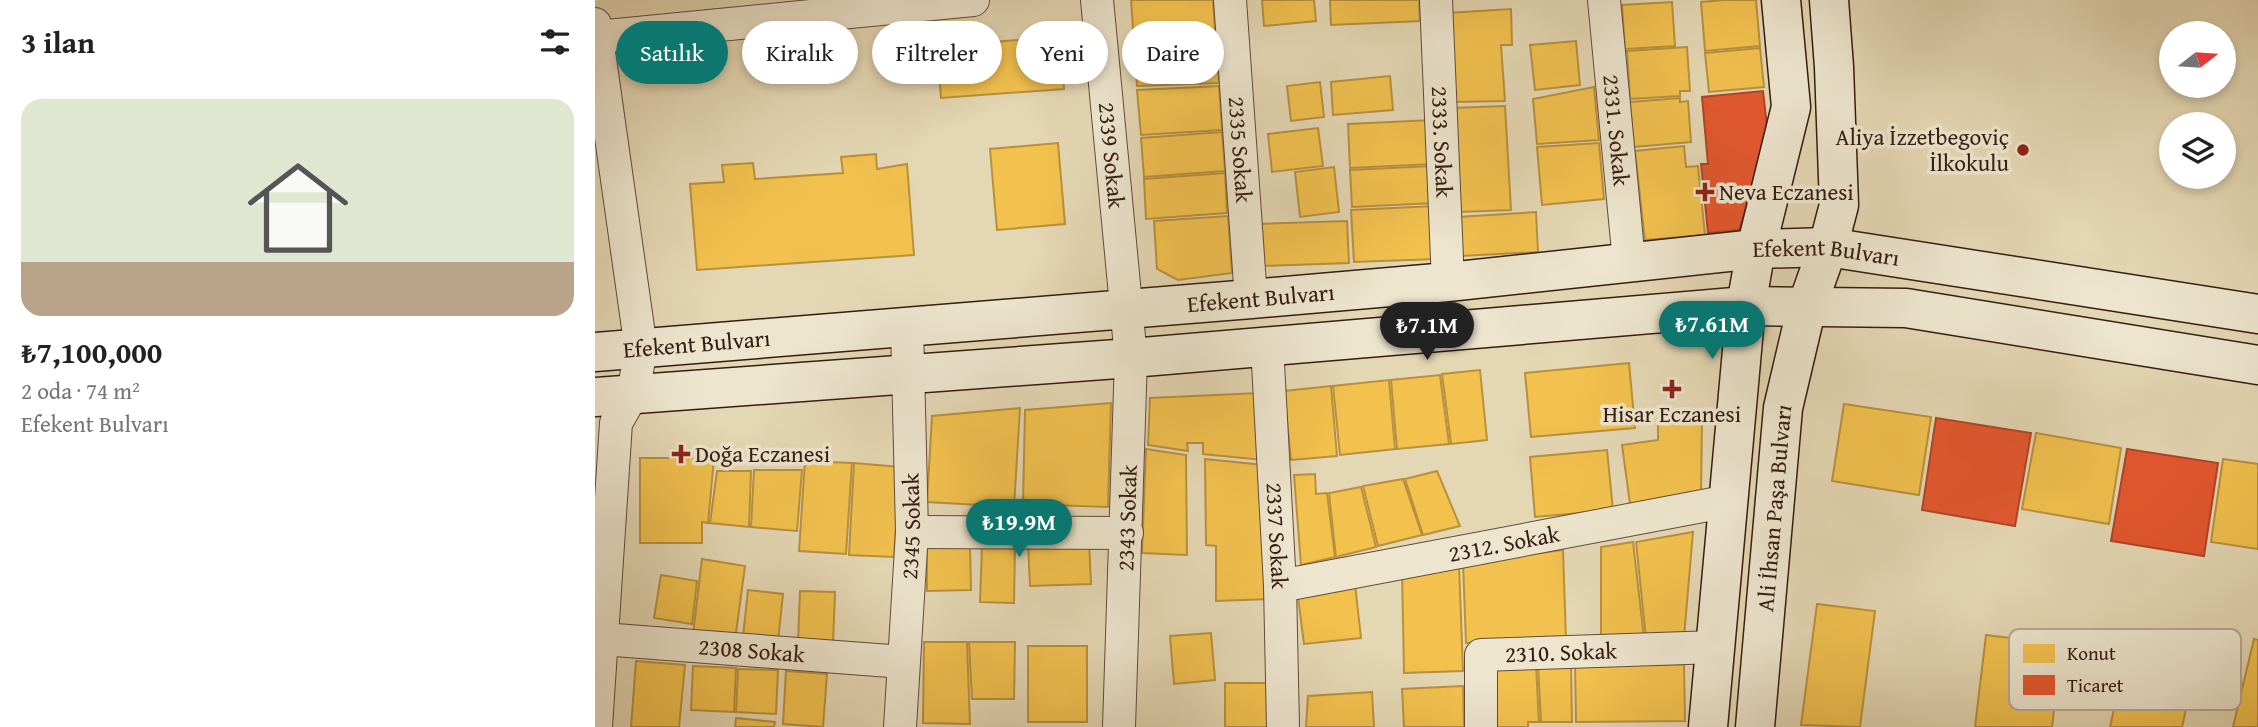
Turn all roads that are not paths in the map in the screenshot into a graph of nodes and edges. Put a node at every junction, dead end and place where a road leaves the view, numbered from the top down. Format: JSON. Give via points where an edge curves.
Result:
{"nodes":[{"id":1,"x":972,"y":0,"type":"edge"},
{"id":2,"x":1097,"y":0,"type":"edge"},
{"id":3,"x":1230,"y":0,"type":"edge"},
{"id":4,"x":1604,"y":0,"type":"edge"},
{"id":5,"x":1781,"y":0,"type":"edge"},
{"id":6,"x":1829,"y":0,"type":"edge"},
{"id":7,"x":1446,"y":1,"type":"edge"},
{"id":8,"x":596,"y":31,"type":"edge"},
{"id":9,"x":1828,"y":247,"type":"junction"},
{"id":10,"x":1756,"y":249,"type":"junction"},
{"id":11,"x":1629,"y":262,"type":"junction"},
{"id":12,"x":1448,"y":282,"type":"junction"},
{"id":13,"x":1251,"y":299,"type":"junction"},
{"id":14,"x":1746,"y":306,"type":"junction"},
{"id":15,"x":1807,"y":306,"type":"junction"},
{"id":16,"x":1126,"y":310,"type":"junction"},
{"id":17,"x":2258,"y":314,"type":"edge"},
{"id":18,"x":907,"y":326,"type":"junction"},
{"id":19,"x":1267,"y":345,"type":"junction"},
{"id":20,"x":641,"y":349,"type":"junction"},
{"id":21,"x":595,"y":352,"type":"edge"},
{"id":22,"x":1131,"y":358,"type":"junction"},
{"id":23,"x":2258,"y":365,"type":"edge"},
{"id":24,"x":909,"y":375,"type":"junction"},
{"id":25,"x":633,"y":393,"type":"junction"},
{"id":26,"x":595,"y":397,"type":"edge"},
{"id":27,"x":1729,"y":501,"type":"junction"},
{"id":28,"x":912,"y":532,"type":"junction"},
{"id":29,"x":1127,"y":533,"type":"junction"},
{"id":30,"x":1280,"y":586,"type":"junction"},
{"id":31,"x":602,"y":639,"type":"junction"},
{"id":32,"x":1716,"y":647,"type":"junction"},
{"id":33,"x":903,"y":662,"type":"junction"},
{"id":34,"x":596,"y":727,"type":"edge"},
{"id":35,"x":900,"y":727,"type":"edge"},
{"id":36,"x":1119,"y":727,"type":"edge"},
{"id":37,"x":1283,"y":727,"type":"edge"},
{"id":38,"x":1481,"y":727,"type":"edge"},
{"id":39,"x":1708,"y":727,"type":"edge"},
{"id":40,"x":1755,"y":727,"type":"edge"}],
"edges":[{"from":1,"to":8,"type":"street"},
{"from":2,"to":16,"type":"street","name":"2339 Sokak"},
{"from":3,"to":13,"type":"street","name":"2335 Sokak"},
{"from":4,"to":11,"type":"street","name":"2331. Sokak"},
{"from":5,"to":10,"type":"street","name":"Ali İhsan Paşa Bulvarı","via":[[1791,107]]},
{"from":6,"to":9,"type":"street","name":"Ali İhsan Paşa Bulvarı","via":[[1839,205]]},
{"from":7,"to":12,"type":"street","name":"2333. Sokak"},
{"from":8,"to":20,"type":"street"},
{"from":9,"to":10,"type":"street","name":"Efekent Bulvarı"},
{"from":9,"to":15,"type":"street","name":"Ali İhsan Paşa Bulvarı"},
{"from":9,"to":17,"type":"street","name":"Efekent Bulvarı"},
{"from":10,"to":11,"type":"street","name":"Efekent Bulvarı"},
{"from":10,"to":14,"type":"street","name":"Ali İhsan Paşa Bulvarı"},
{"from":11,"to":12,"type":"street","name":"Efekent Bulvarı"},
{"from":12,"to":13,"type":"street","name":"Efekent Bulvarı"},
{"from":13,"to":16,"type":"street","name":"Efekent Bulvarı"},
{"from":14,"to":15,"type":"street","name":"Efekent Bulvarı"},
{"from":14,"to":19,"type":"street","name":"Efekent Bulvarı"},
{"from":14,"to":27,"type":"street","name":"Ali İhsan Paşa Bulvarı"},
{"from":15,"to":23,"type":"street","name":"Efekent Bulvarı","via":[[1906,308]]},
{"from":15,"to":40,"type":"street","name":"Ali İhsan Paşa Bulvarı","via":[[1783,408]]},
{"from":16,"to":18,"type":"street","name":"Efekent Bulvarı"},
{"from":16,"to":22,"type":"street","name":"2343 Sokak"},
{"from":18,"to":20,"type":"street","name":"Efekent Bulvarı"},
{"from":18,"to":24,"type":"street","name":"2345 Sokak"},
{"from":19,"to":22,"type":"street","name":"Efekent Bulvarı"},
{"from":19,"to":30,"type":"street","name":"2337 Sokak"},
{"from":20,"to":21,"type":"street","name":"Efekent Bulvarı"},
{"from":20,"to":25,"type":"street"},
{"from":22,"to":24,"type":"street","name":"Efekent Bulvarı"},
{"from":22,"to":29,"type":"street","name":"2343 Sokak"},
{"from":24,"to":25,"type":"street","name":"Efekent Bulvarı"},
{"from":24,"to":28,"type":"street","name":"2345 Sokak"},
{"from":25,"to":26,"type":"street","name":"Efekent Bulvarı"},
{"from":25,"to":31,"type":"street","via":[[616,423]]},
{"from":27,"to":30,"type":"street","name":"2312. Sokak"},
{"from":27,"to":32,"type":"street","name":"Ali İhsan Paşa Bulvarı"},
{"from":28,"to":29,"type":"street"},
{"from":28,"to":33,"type":"street","name":"2345 Sokak"},
{"from":29,"to":36,"type":"street","name":"2343 Sokak"},
{"from":30,"to":37,"type":"street","name":"2337 Sokak"},
{"from":31,"to":33,"type":"street","name":"2308 Sokak"},
{"from":31,"to":34,"type":"street"},
{"from":32,"to":38,"type":"street","name":"2310. Sokak","via":[[1481,654]]},
{"from":32,"to":39,"type":"street","name":"Ali İhsan Paşa Bulvarı"},
{"from":33,"to":35,"type":"street","name":"2345 Sokak"}]}
